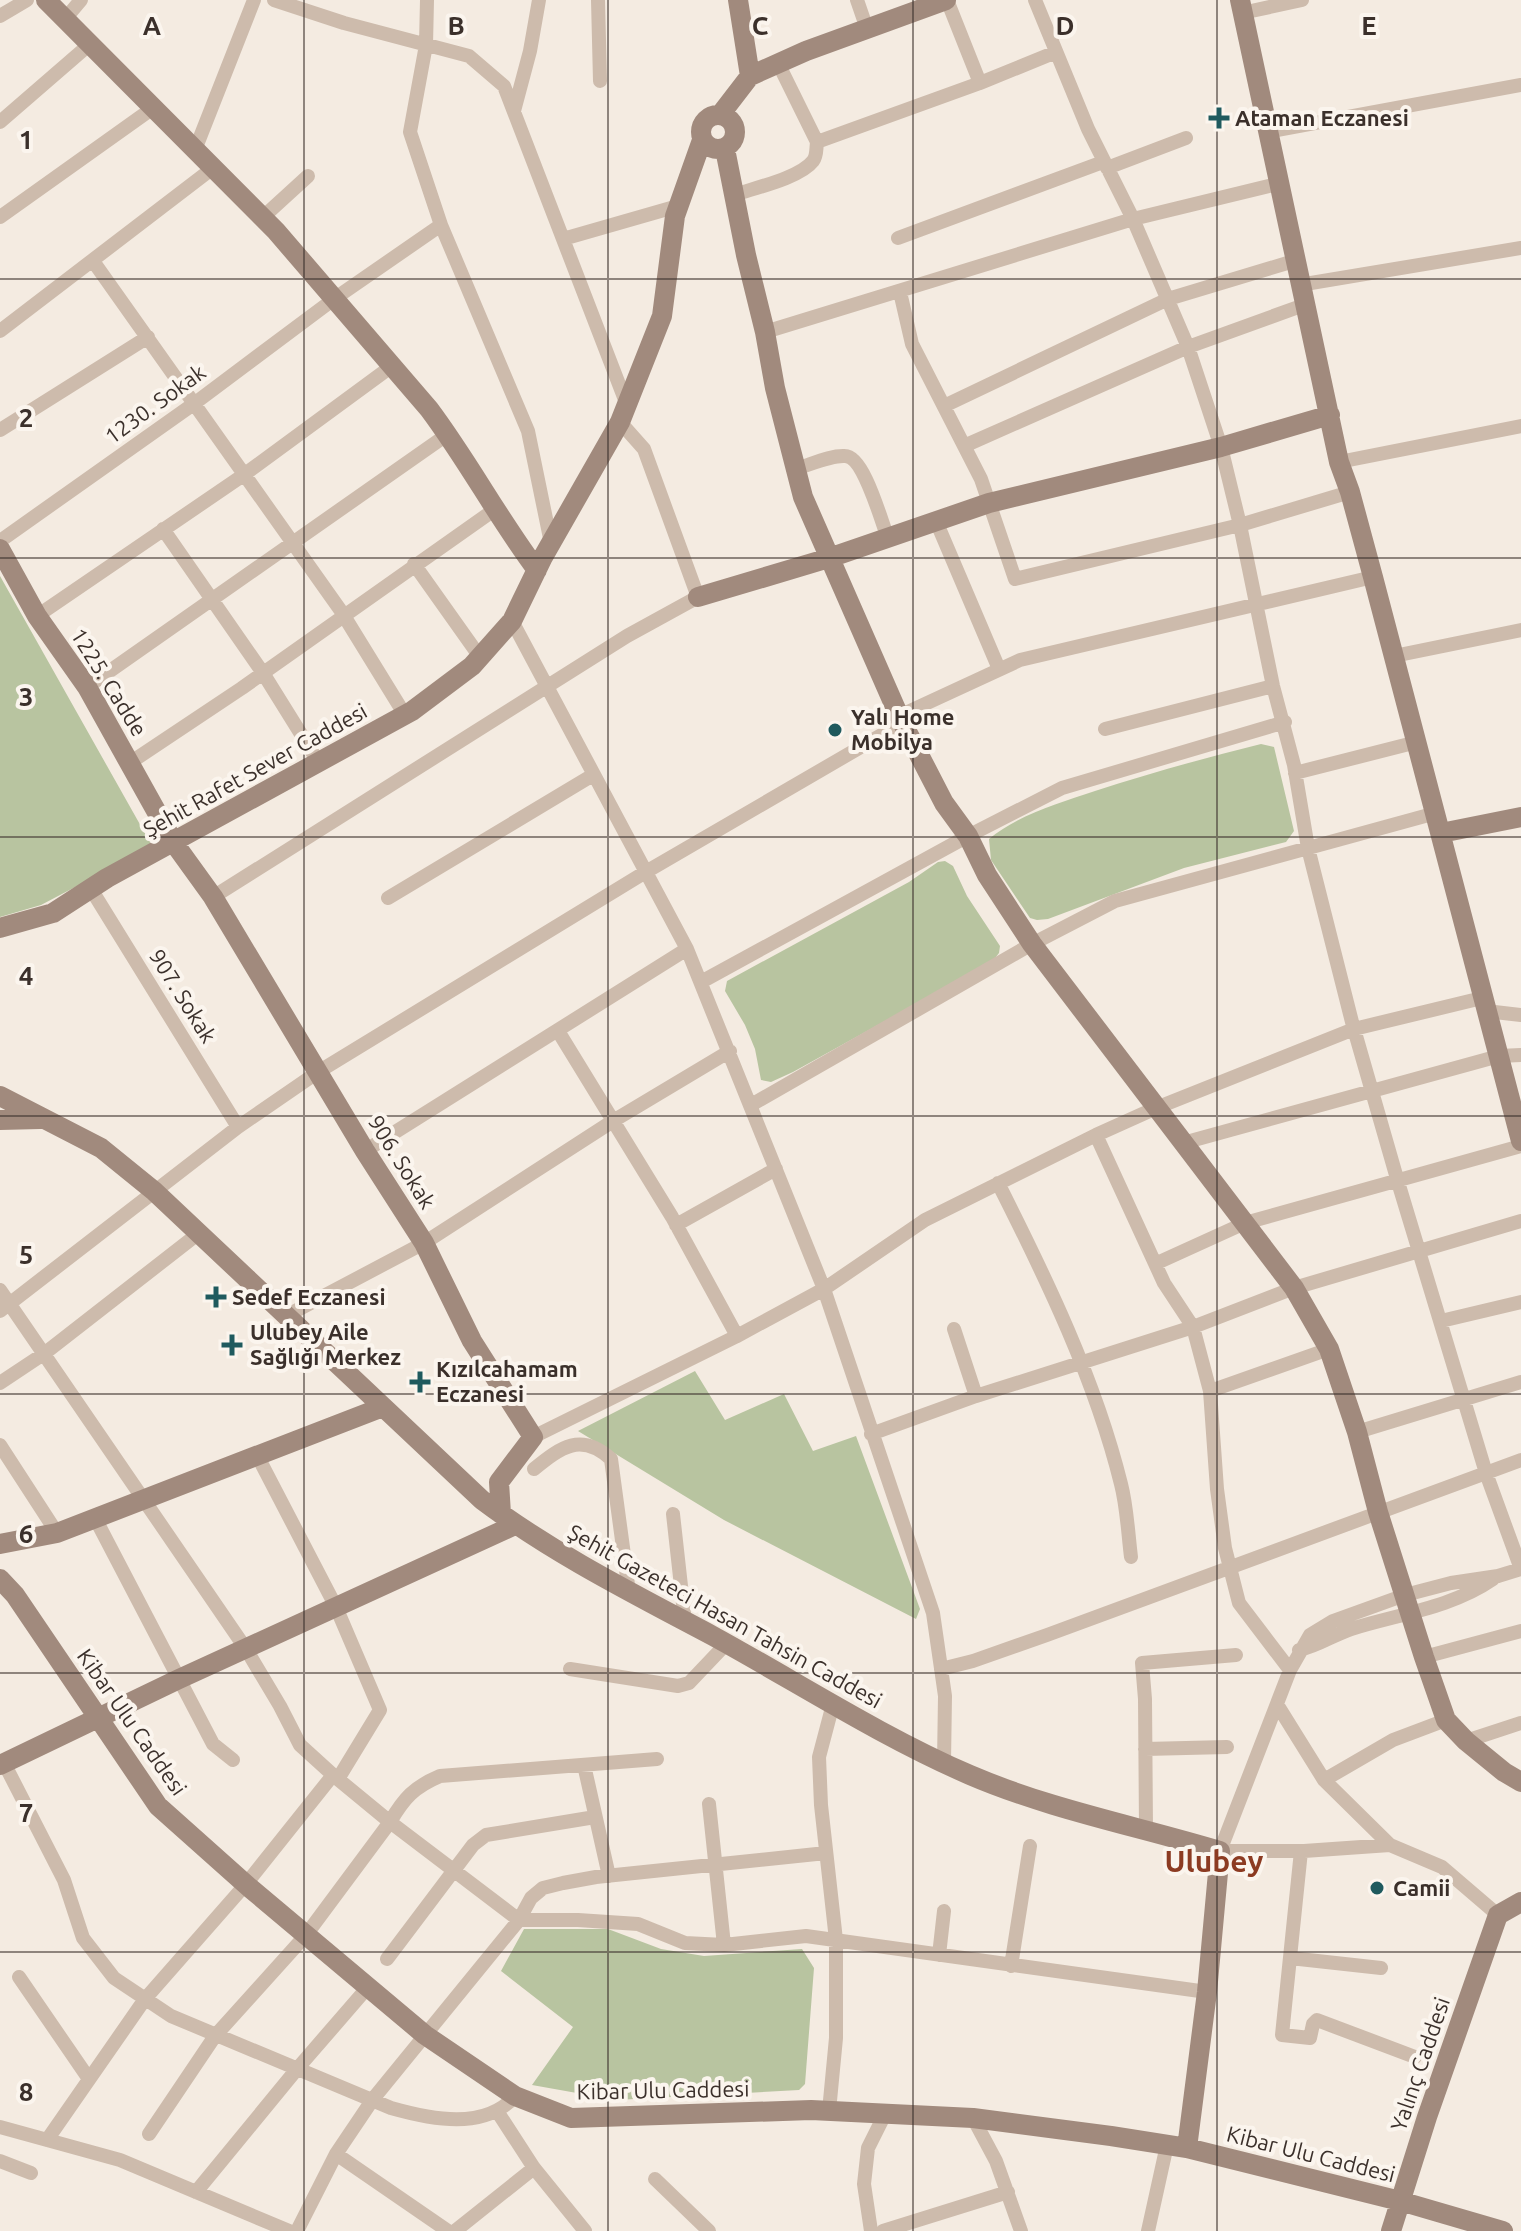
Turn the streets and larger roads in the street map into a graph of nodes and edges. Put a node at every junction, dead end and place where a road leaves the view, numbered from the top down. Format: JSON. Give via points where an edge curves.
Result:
{"nodes":[{"id":1,"x":27,"y":0,"type":"edge"},
{"id":2,"x":46,"y":0,"type":"edge"},
{"id":3,"x":81,"y":0,"type":"edge"},
{"id":4,"x":254,"y":0,"type":"edge"},
{"id":5,"x":274,"y":0,"type":"edge"},
{"id":6,"x":427,"y":0,"type":"edge"},
{"id":7,"x":539,"y":0,"type":"edge"},
{"id":8,"x":598,"y":0,"type":"edge"},
{"id":9,"x":738,"y":0,"type":"edge"},
{"id":10,"x":857,"y":0,"type":"edge"},
{"id":11,"x":946,"y":0,"type":"edge"},
{"id":12,"x":1035,"y":0,"type":"edge"},
{"id":13,"x":1302,"y":0,"type":"edge"},
{"id":14,"x":1241,"y":6,"type":"edge"},
{"id":15,"x":0,"y":16,"type":"edge"},
{"id":16,"x":65,"y":19,"type":"junction"},
{"id":17,"x":867,"y":29,"type":"junction"},
{"id":18,"x":90,"y":44,"type":"junction"},
{"id":19,"x":426,"y":45,"type":"junction"},
{"id":20,"x":1056,"y":52,"type":"junction"},
{"id":21,"x":778,"y":63,"type":"junction"},
{"id":22,"x":750,"y":76,"type":"junction"},
{"id":23,"x":600,"y":81,"type":"dead end"},
{"id":24,"x":980,"y":83,"type":"junction"},
{"id":25,"x":1521,"y":85,"type":"edge"},
{"id":26,"x":153,"y":108,"type":"junction"},
{"id":27,"x":514,"y":112,"type":"junction"},
{"id":28,"x":720,"y":115,"type":"junction"},
{"id":29,"x":0,"y":122,"type":"edge"},
{"id":30,"x":1267,"y":132,"type":"junction"},
{"id":31,"x":1186,"y":138,"type":"dead end"},
{"id":32,"x":702,"y":140,"type":"junction"},
{"id":33,"x":817,"y":142,"type":"junction"},
{"id":34,"x":725,"y":149,"type":"junction"},
{"id":35,"x":195,"y":150,"type":"junction"},
{"id":36,"x":1105,"y":165,"type":"junction"},
{"id":37,"x":213,"y":168,"type":"junction"},
{"id":38,"x":308,"y":176,"type":"dead end"},
{"id":39,"x":1277,"y":184,"type":"junction"},
{"id":40,"x":734,"y":195,"type":"junction"},
{"id":41,"x":678,"y":206,"type":"junction"},
{"id":42,"x":0,"y":217,"type":"edge"},
{"id":43,"x":262,"y":218,"type":"junction"},
{"id":44,"x":1133,"y":219,"type":"junction"},
{"id":45,"x":441,"y":225,"type":"junction"},
{"id":46,"x":898,"y":238,"type":"dead end"},
{"id":47,"x":563,"y":239,"type":"junction"},
{"id":48,"x":1521,"y":248,"type":"edge"},
{"id":49,"x":93,"y":261,"type":"junction"},
{"id":50,"x":1294,"y":261,"type":"junction"},
{"id":51,"x":900,"y":292,"type":"junction"},
{"id":52,"x":1302,"y":295,"type":"junction"},
{"id":53,"x":334,"y":299,"type":"junction"},
{"id":54,"x":1168,"y":299,"type":"junction"},
{"id":55,"x":0,"y":331,"type":"edge"},
{"id":56,"x":765,"y":332,"type":"junction"},
{"id":57,"x":148,"y":337,"type":"junction"},
{"id":58,"x":1188,"y":347,"type":"junction"},
{"id":59,"x":392,"y":366,"type":"junction"},
{"id":60,"x":195,"y":403,"type":"junction"},
{"id":61,"x":944,"y":406,"type":"junction"},
{"id":62,"x":623,"y":413,"type":"junction"},
{"id":63,"x":1330,"y":415,"type":"junction"},
{"id":64,"x":1521,"y":426,"type":"edge"},
{"id":65,"x":0,"y":430,"type":"edge"},
{"id":66,"x":448,"y":434,"type":"junction"},
{"id":67,"x":964,"y":446,"type":"junction"},
{"id":68,"x":1221,"y":447,"type":"junction"},
{"id":69,"x":1339,"y":462,"type":"junction"},
{"id":70,"x":795,"y":469,"type":"junction"},
{"id":71,"x":245,"y":474,"type":"junction"},
{"id":72,"x":1350,"y":492,"type":"junction"},
{"id":73,"x":989,"y":503,"type":"junction"},
{"id":74,"x":494,"y":510,"type":"junction"},
{"id":75,"x":936,"y":521,"type":"junction"},
{"id":76,"x":1240,"y":525,"type":"junction"},
{"id":77,"x":163,"y":529,"type":"junction"},
{"id":78,"x":888,"y":538,"type":"junction"},
{"id":79,"x":0,"y":541,"type":"edge"},
{"id":80,"x":294,"y":543,"type":"junction"},
{"id":81,"x":551,"y":543,"type":"junction"},
{"id":82,"x":0,"y":549,"type":"edge"},
{"id":83,"x":829,"y":558,"type":"junction"},
{"id":84,"x":414,"y":564,"type":"junction"},
{"id":85,"x":537,"y":570,"type":"junction"},
{"id":86,"x":1373,"y":577,"type":"junction"},
{"id":87,"x":698,"y":597,"type":"junction"},
{"id":88,"x":213,"y":600,"type":"junction"},
{"id":89,"x":1258,"y":605,"type":"junction"},
{"id":90,"x":344,"y":615,"type":"junction"},
{"id":91,"x":37,"y":616,"type":"junction"},
{"id":92,"x":512,"y":621,"type":"junction"},
{"id":93,"x":1521,"y":630,"type":"edge"},
{"id":94,"x":1394,"y":656,"type":"junction"},
{"id":95,"x":480,"y":657,"type":"junction"},
{"id":96,"x":999,"y":669,"type":"junction"},
{"id":97,"x":263,"y":673,"type":"junction"},
{"id":98,"x":1273,"y":686,"type":"junction"},
{"id":99,"x":87,"y":687,"type":"junction"},
{"id":100,"x":547,"y":688,"type":"junction"},
{"id":101,"x":405,"y":715,"type":"junction"},
{"id":102,"x":900,"y":720,"type":"junction"},
{"id":103,"x":1285,"y":722,"type":"junction"},
{"id":104,"x":1105,"y":729,"type":"dead end"},
{"id":105,"x":1417,"y":742,"type":"junction"},
{"id":106,"x":131,"y":762,"type":"junction"},
{"id":107,"x":319,"y":763,"type":"junction"},
{"id":108,"x":1295,"y":773,"type":"junction"},
{"id":109,"x":593,"y":775,"type":"junction"},
{"id":110,"x":1521,"y":817,"type":"edge"},
{"id":111,"x":1438,"y":823,"type":"junction"},
{"id":112,"x":968,"y":836,"type":"junction"},
{"id":113,"x":174,"y":843,"type":"junction"},
{"id":114,"x":1308,"y":848,"type":"junction"},
{"id":115,"x":644,"y":873,"type":"junction"},
{"id":116,"x":91,"y":889,"type":"junction"},
{"id":117,"x":213,"y":897,"type":"junction"},
{"id":118,"x":388,"y":898,"type":"dead end"},
{"id":119,"x":0,"y":928,"type":"edge"},
{"id":120,"x":1032,"y":944,"type":"junction"},
{"id":121,"x":687,"y":949,"type":"junction"},
{"id":122,"x":701,"y":982,"type":"junction"},
{"id":123,"x":1484,"y":1005,"type":"junction"},
{"id":124,"x":1521,"y":1015,"type":"edge"},
{"id":125,"x":1354,"y":1029,"type":"junction"},
{"id":126,"x":558,"y":1031,"type":"junction"},
{"id":127,"x":730,"y":1051,"type":"junction"},
{"id":128,"x":1521,"y":1055,"type":"edge"},
{"id":129,"x":1499,"y":1056,"type":"junction"},
{"id":130,"x":318,"y":1072,"type":"junction"},
{"id":131,"x":1371,"y":1091,"type":"junction"},
{"id":132,"x":0,"y":1096,"type":"edge"},
{"id":133,"x":751,"y":1105,"type":"junction"},
{"id":134,"x":1156,"y":1108,"type":"junction"},
{"id":135,"x":44,"y":1119,"type":"junction"},
{"id":136,"x":0,"y":1120,"type":"edge"},
{"id":137,"x":613,"y":1121,"type":"junction"},
{"id":138,"x":238,"y":1127,"type":"junction"},
{"id":139,"x":1096,"y":1135,"type":"junction"},
{"id":140,"x":1183,"y":1143,"type":"junction"},
{"id":141,"x":1521,"y":1144,"type":"edge"},
{"id":142,"x":365,"y":1151,"type":"junction"},
{"id":143,"x":776,"y":1169,"type":"junction"},
{"id":144,"x":1398,"y":1182,"type":"junction"},
{"id":145,"x":998,"y":1183,"type":"junction"},
{"id":146,"x":154,"y":1191,"type":"junction"},
{"id":147,"x":1521,"y":1221,"type":"edge"},
{"id":148,"x":1245,"y":1223,"type":"junction"},
{"id":149,"x":676,"y":1225,"type":"junction"},
{"id":150,"x":199,"y":1233,"type":"junction"},
{"id":151,"x":424,"y":1243,"type":"junction"},
{"id":152,"x":1420,"y":1252,"type":"junction"},
{"id":153,"x":1157,"y":1263,"type":"junction"},
{"id":154,"x":1294,"y":1288,"type":"junction"},
{"id":155,"x":824,"y":1289,"type":"junction"},
{"id":156,"x":0,"y":1290,"type":"edge"},
{"id":157,"x":1521,"y":1302,"type":"edge"},
{"id":158,"x":5,"y":1308,"type":"edge"},
{"id":159,"x":286,"y":1316,"type":"junction"},
{"id":160,"x":1441,"y":1321,"type":"junction"},
{"id":161,"x":1193,"y":1327,"type":"junction"},
{"id":162,"x":954,"y":1329,"type":"dead end"},
{"id":163,"x":737,"y":1336,"type":"junction"},
{"id":164,"x":1329,"y":1349,"type":"junction"},
{"id":165,"x":45,"y":1353,"type":"junction"},
{"id":166,"x":1081,"y":1364,"type":"junction"},
{"id":167,"x":1521,"y":1382,"type":"edge"},
{"id":168,"x":0,"y":1383,"type":"edge"},
{"id":169,"x":1210,"y":1391,"type":"junction"},
{"id":170,"x":976,"y":1396,"type":"junction"},
{"id":171,"x":1466,"y":1400,"type":"junction"},
{"id":172,"x":383,"y":1407,"type":"junction"},
{"id":173,"x":1357,"y":1432,"type":"junction"},
{"id":174,"x":871,"y":1434,"type":"junction"},
{"id":175,"x":533,"y":1437,"type":"junction"},
{"id":176,"x":0,"y":1445,"type":"edge"},
{"id":177,"x":258,"y":1457,"type":"junction"},
{"id":178,"x":1521,"y":1460,"type":"edge"},
{"id":179,"x":534,"y":1469,"type":"dead end"},
{"id":180,"x":1486,"y":1473,"type":"junction"},
{"id":181,"x":142,"y":1500,"type":"junction"},
{"id":182,"x":1378,"y":1512,"type":"junction"},
{"id":183,"x":673,"y":1514,"type":"dead end"},
{"id":184,"x":95,"y":1518,"type":"junction"},
{"id":185,"x":508,"y":1519,"type":"junction"},
{"id":186,"x":57,"y":1533,"type":"junction"},
{"id":187,"x":0,"y":1544,"type":"edge"},
{"id":188,"x":1131,"y":1557,"type":"dead end"},
{"id":189,"x":1230,"y":1568,"type":"junction"},
{"id":190,"x":1521,"y":1569,"type":"edge"},
{"id":191,"x":0,"y":1579,"type":"edge"},
{"id":192,"x":629,"y":1592,"type":"junction"},
{"id":193,"x":1408,"y":1604,"type":"junction"},
{"id":194,"x":336,"y":1607,"type":"junction"},
{"id":195,"x":685,"y":1622,"type":"junction"},
{"id":196,"x":1521,"y":1631,"type":"edge"},
{"id":197,"x":726,"y":1644,"type":"junction"},
{"id":198,"x":246,"y":1649,"type":"junction"},
{"id":199,"x":1236,"y":1655,"type":"dead end"},
{"id":200,"x":1424,"y":1657,"type":"junction"},
{"id":201,"x":570,"y":1669,"type":"dead end"},
{"id":202,"x":941,"y":1669,"type":"junction"},
{"id":203,"x":1290,"y":1670,"type":"junction"},
{"id":204,"x":179,"y":1679,"type":"junction"},
{"id":205,"x":833,"y":1704,"type":"junction"},
{"id":206,"x":1278,"y":1706,"type":"junction"},
{"id":207,"x":99,"y":1717,"type":"junction"},
{"id":208,"x":1446,"y":1720,"type":"junction"},
{"id":209,"x":1521,"y":1723,"type":"edge"},
{"id":210,"x":1466,"y":1741,"type":"junction"},
{"id":211,"x":1227,"y":1747,"type":"dead end"},
{"id":212,"x":1145,"y":1749,"type":"junction"},
{"id":213,"x":657,"y":1759,"type":"dead end"},
{"id":214,"x":233,"y":1760,"type":"dead end"},
{"id":215,"x":944,"y":1762,"type":"junction"},
{"id":216,"x":2,"y":1764,"type":"edge"},
{"id":217,"x":584,"y":1765,"type":"junction"},
{"id":218,"x":335,"y":1777,"type":"junction"},
{"id":219,"x":1324,"y":1780,"type":"junction"},
{"id":220,"x":1521,"y":1782,"type":"edge"},
{"id":221,"x":709,"y":1804,"type":"dead end"},
{"id":222,"x":595,"y":1817,"type":"junction"},
{"id":223,"x":390,"y":1822,"type":"junction"},
{"id":224,"x":1146,"y":1828,"type":"junction"},
{"id":225,"x":1390,"y":1845,"type":"junction"},
{"id":226,"x":1030,"y":1846,"type":"dead end"},
{"id":227,"x":1220,"y":1851,"type":"junction"},
{"id":228,"x":1301,"y":1851,"type":"junction"},
{"id":229,"x":826,"y":1853,"type":"junction"},
{"id":230,"x":716,"y":1865,"type":"junction"},
{"id":231,"x":453,"y":1870,"type":"junction"},
{"id":232,"x":609,"y":1876,"type":"junction"},
{"id":233,"x":246,"y":1884,"type":"junction"},
{"id":234,"x":1521,"y":1902,"type":"edge"},
{"id":235,"x":944,"y":1911,"type":"dead end"},
{"id":236,"x":1498,"y":1915,"type":"junction"},
{"id":237,"x":519,"y":1920,"type":"junction"},
{"id":238,"x":306,"y":1935,"type":"junction"},
{"id":239,"x":836,"y":1940,"type":"junction"},
{"id":240,"x":724,"y":1945,"type":"junction"},
{"id":241,"x":939,"y":1955,"type":"junction"},
{"id":242,"x":1290,"y":1958,"type":"junction"},
{"id":243,"x":387,"y":1959,"type":"dead end"},
{"id":244,"x":1011,"y":1966,"type":"junction"},
{"id":245,"x":1381,"y":1968,"type":"dead end"},
{"id":246,"x":19,"y":1977,"type":"dead end"},
{"id":247,"x":368,"y":1987,"type":"junction"},
{"id":248,"x":1207,"y":1992,"type":"junction"},
{"id":249,"x":145,"y":1999,"type":"junction"},
{"id":250,"x":425,"y":2035,"type":"junction"},
{"id":251,"x":215,"y":2036,"type":"junction"},
{"id":252,"x":1415,"y":2057,"type":"dead end"},
{"id":253,"x":297,"y":2069,"type":"junction"},
{"id":254,"x":89,"y":2079,"type":"junction"},
{"id":255,"x":515,"y":2096,"type":"junction"},
{"id":256,"x":373,"y":2099,"type":"junction"},
{"id":257,"x":497,"y":2111,"type":"junction"},
{"id":258,"x":829,"y":2111,"type":"junction"},
{"id":259,"x":885,"y":2114,"type":"junction"},
{"id":260,"x":973,"y":2118,"type":"junction"},
{"id":261,"x":0,"y":2127,"type":"edge"},
{"id":262,"x":149,"y":2134,"type":"dead end"},
{"id":263,"x":47,"y":2140,"type":"junction"},
{"id":264,"x":1177,"y":2147,"type":"junction"},
{"id":265,"x":336,"y":2154,"type":"junction"},
{"id":266,"x":0,"y":2161,"type":"edge"},
{"id":267,"x":534,"y":2168,"type":"junction"},
{"id":268,"x":31,"y":2173,"type":"dead end"},
{"id":269,"x":655,"y":2179,"type":"dead end"},
{"id":270,"x":196,"y":2192,"type":"junction"},
{"id":271,"x":1008,"y":2192,"type":"junction"},
{"id":272,"x":1400,"y":2201,"type":"junction"},
{"id":273,"x":1493,"y":2230,"type":"edge"},
{"id":274,"x":289,"y":2231,"type":"edge"},
{"id":275,"x":297,"y":2231,"type":"edge"},
{"id":276,"x":448,"y":2231,"type":"edge"},
{"id":277,"x":455,"y":2231,"type":"edge"},
{"id":278,"x":585,"y":2231,"type":"edge"},
{"id":279,"x":709,"y":2231,"type":"edge"},
{"id":280,"x":871,"y":2231,"type":"edge"},
{"id":281,"x":883,"y":2231,"type":"edge"},
{"id":282,"x":1021,"y":2231,"type":"edge"},
{"id":283,"x":1148,"y":2231,"type":"edge"},
{"id":284,"x":1391,"y":2231,"type":"edge"}],
"edges":[{"from":1,"to":15,"type":"street"},
{"from":2,"to":16,"type":"street"},
{"from":3,"to":16,"type":"street"},
{"from":4,"to":35,"type":"street"},
{"from":5,"to":19,"type":"street"},
{"from":6,"to":19,"type":"street"},
{"from":7,"to":27,"type":"street"},
{"from":8,"to":23,"type":"street"},
{"from":9,"to":22,"type":"street"},
{"from":10,"to":17,"type":"street"},
{"from":11,"to":17,"type":"street"},
{"from":11,"to":24,"type":"street"},
{"from":12,"to":20,"type":"street"},
{"from":13,"to":14,"type":"street"},
{"from":14,"to":30,"type":"street"},
{"from":16,"to":18,"type":"street"},
{"from":17,"to":21,"type":"street"},
{"from":18,"to":26,"type":"street"},
{"from":18,"to":29,"type":"street"},
{"from":19,"to":27,"type":"street","via":[[469,56],[504,86]]},
{"from":19,"to":45,"type":"street","via":[[410,132]]},
{"from":20,"to":24,"type":"street"},
{"from":20,"to":36,"type":"street"},
{"from":21,"to":22,"type":"street"},
{"from":21,"to":33,"type":"street"},
{"from":22,"to":28,"type":"street"},
{"from":24,"to":33,"type":"street"},
{"from":25,"to":30,"type":"street"},
{"from":26,"to":35,"type":"street"},
{"from":26,"to":42,"type":"street"},
{"from":27,"to":47,"type":"street"},
{"from":28,"to":32,"type":"street","via":[[704,122]]},
{"from":28,"to":34,"type":"street","via":[[736,130]]},
{"from":30,"to":39,"type":"street"},
{"from":31,"to":36,"type":"street"},
{"from":32,"to":34,"type":"street","via":[[708,147]]},
{"from":32,"to":41,"type":"street","name":"Şehit Rafet Sever Caddesi"},
{"from":33,"to":40,"type":"street","via":[[816,156],[807,167]]},
{"from":34,"to":40,"type":"street"},
{"from":35,"to":37,"type":"street"},
{"from":36,"to":44,"type":"street"},
{"from":36,"to":46,"type":"street"},
{"from":37,"to":43,"type":"street"},
{"from":37,"to":49,"type":"street"},
{"from":38,"to":43,"type":"street"},
{"from":39,"to":44,"type":"street"},
{"from":39,"to":50,"type":"street"},
{"from":40,"to":56,"type":"street"},
{"from":41,"to":47,"type":"street"},
{"from":41,"to":62,"type":"street","name":"Şehit Rafet Sever Caddesi","via":[[662,316]]},
{"from":43,"to":53,"type":"street"},
{"from":44,"to":51,"type":"street"},
{"from":44,"to":54,"type":"street"},
{"from":45,"to":53,"type":"street","name":"1230. Sokak"},
{"from":45,"to":81,"type":"street","via":[[528,431]]},
{"from":47,"to":62,"type":"street"},
{"from":48,"to":52,"type":"street"},
{"from":49,"to":55,"type":"street"},
{"from":49,"to":57,"type":"street"},
{"from":50,"to":52,"type":"street"},
{"from":50,"to":54,"type":"street"},
{"from":51,"to":56,"type":"street"},
{"from":51,"to":61,"type":"street","via":[[912,344]]},
{"from":52,"to":58,"type":"street"},
{"from":52,"to":63,"type":"street"},
{"from":53,"to":59,"type":"street"},
{"from":53,"to":60,"type":"street","name":"1230. Sokak"},
{"from":54,"to":58,"type":"street"},
{"from":54,"to":61,"type":"street"},
{"from":56,"to":70,"type":"street"},
{"from":57,"to":60,"type":"street"},
{"from":57,"to":65,"type":"street"},
{"from":58,"to":67,"type":"street"},
{"from":58,"to":68,"type":"street"},
{"from":59,"to":66,"type":"street"},
{"from":59,"to":71,"type":"street"},
{"from":60,"to":71,"type":"street"},
{"from":60,"to":79,"type":"street","name":"1230. Sokak"},
{"from":61,"to":67,"type":"street"},
{"from":62,"to":81,"type":"street","name":"Şehit Rafet Sever Caddesi"},
{"from":62,"to":87,"type":"street","via":[[644,449]]},
{"from":63,"to":68,"type":"street"},
{"from":63,"to":69,"type":"street"},
{"from":64,"to":69,"type":"street"},
{"from":66,"to":74,"type":"street"},
{"from":66,"to":80,"type":"street"},
{"from":67,"to":73,"type":"street"},
{"from":68,"to":73,"type":"street"},
{"from":68,"to":76,"type":"street"},
{"from":69,"to":72,"type":"street"},
{"from":70,"to":78,"type":"street","via":[[844,455],[853,458]]},
{"from":70,"to":83,"type":"street"},
{"from":71,"to":77,"type":"street"},
{"from":71,"to":80,"type":"street"},
{"from":72,"to":76,"type":"street"},
{"from":72,"to":86,"type":"street"},
{"from":73,"to":75,"type":"street"},
{"from":73,"to":76,"type":"street","via":[[1015,579]]},
{"from":74,"to":84,"type":"street"},
{"from":74,"to":85,"type":"street"},
{"from":75,"to":78,"type":"street"},
{"from":75,"to":96,"type":"street"},
{"from":76,"to":89,"type":"street"},
{"from":77,"to":88,"type":"street"},
{"from":77,"to":91,"type":"street"},
{"from":78,"to":83,"type":"street"},
{"from":80,"to":88,"type":"street"},
{"from":80,"to":90,"type":"street"},
{"from":81,"to":85,"type":"street","name":"Şehit Rafet Sever Caddesi"},
{"from":82,"to":91,"type":"street","name":"1225. Cadde"},
{"from":83,"to":87,"type":"street"},
{"from":83,"to":102,"type":"street"},
{"from":84,"to":90,"type":"street"},
{"from":84,"to":95,"type":"street"},
{"from":85,"to":92,"type":"street","name":"Şehit Rafet Sever Caddesi"},
{"from":86,"to":89,"type":"street"},
{"from":86,"to":94,"type":"street"},
{"from":87,"to":100,"type":"street"},
{"from":88,"to":97,"type":"street"},
{"from":88,"to":99,"type":"street"},
{"from":89,"to":96,"type":"street"},
{"from":89,"to":98,"type":"street"},
{"from":90,"to":97,"type":"street"},
{"from":90,"to":101,"type":"street"},
{"from":91,"to":99,"type":"street","name":"1225. Cadde"},
{"from":92,"to":95,"type":"street","name":"Şehit Rafet Sever Caddesi"},
{"from":92,"to":100,"type":"street"},
{"from":93,"to":94,"type":"street"},
{"from":94,"to":105,"type":"street"},
{"from":95,"to":101,"type":"street","name":"Şehit Rafet Sever Caddesi"},
{"from":96,"to":102,"type":"street"},
{"from":97,"to":106,"type":"street"},
{"from":97,"to":107,"type":"street"},
{"from":98,"to":103,"type":"street"},
{"from":98,"to":104,"type":"street"},
{"from":99,"to":106,"type":"street","name":"1225. Cadde"},
{"from":100,"to":109,"type":"street"},
{"from":100,"to":117,"type":"street"},
{"from":101,"to":107,"type":"street","name":"Şehit Rafet Sever Caddesi"},
{"from":102,"to":112,"type":"street","via":[[944,803]]},
{"from":102,"to":115,"type":"street"},
{"from":103,"to":108,"type":"street"},
{"from":103,"to":112,"type":"street","via":[[1062,788]]},
{"from":105,"to":108,"type":"street"},
{"from":105,"to":111,"type":"street"},
{"from":106,"to":113,"type":"street","name":"1225. Cadde"},
{"from":107,"to":113,"type":"street","name":"Şehit Rafet Sever Caddesi"},
{"from":108,"to":114,"type":"street"},
{"from":109,"to":115,"type":"street"},
{"from":109,"to":118,"type":"street"},
{"from":110,"to":111,"type":"street"},
{"from":111,"to":114,"type":"street"},
{"from":111,"to":123,"type":"street"},
{"from":112,"to":120,"type":"street"},
{"from":112,"to":122,"type":"street"},
{"from":113,"to":116,"type":"street","name":"Şehit Rafet Sever Caddesi"},
{"from":113,"to":117,"type":"street","name":"906. Sokak"},
{"from":114,"to":120,"type":"street","via":[[1115,901]]},
{"from":114,"to":125,"type":"street"},
{"from":115,"to":121,"type":"street"},
{"from":115,"to":130,"type":"street"},
{"from":116,"to":119,"type":"street","name":"Şehit Rafet Sever Caddesi","via":[[53,913]]},
{"from":116,"to":138,"type":"street","name":"907. Sokak"},
{"from":117,"to":130,"type":"street","name":"906. Sokak"},
{"from":120,"to":133,"type":"street"},
{"from":120,"to":134,"type":"street"},
{"from":121,"to":122,"type":"street"},
{"from":121,"to":126,"type":"street"},
{"from":122,"to":127,"type":"street"},
{"from":123,"to":124,"type":"street"},
{"from":123,"to":125,"type":"street"},
{"from":123,"to":129,"type":"street"},
{"from":125,"to":131,"type":"street"},
{"from":125,"to":134,"type":"street"},
{"from":126,"to":137,"type":"street"},
{"from":126,"to":142,"type":"street"},
{"from":127,"to":133,"type":"street"},
{"from":127,"to":137,"type":"street"},
{"from":128,"to":129,"type":"street"},
{"from":129,"to":131,"type":"street"},
{"from":129,"to":141,"type":"street"},
{"from":130,"to":138,"type":"street"},
{"from":130,"to":142,"type":"street","name":"906. Sokak"},
{"from":131,"to":140,"type":"street"},
{"from":131,"to":144,"type":"street"},
{"from":132,"to":135,"type":"street","name":"Şehit Gazeteci Hasan Tahsin Caddesi"},
{"from":133,"to":143,"type":"street"},
{"from":134,"to":139,"type":"street"},
{"from":134,"to":140,"type":"street"},
{"from":135,"to":136,"type":"street","name":"Şehit Gazeteci Hasan Tahsin Caddesi"},
{"from":135,"to":146,"type":"street","name":"Şehit Gazeteci Hasan Tahsin Caddesi","via":[[101,1148]]},
{"from":137,"to":149,"type":"street"},
{"from":137,"to":151,"type":"street"},
{"from":138,"to":146,"type":"street"},
{"from":139,"to":145,"type":"street"},
{"from":139,"to":153,"type":"street"},
{"from":140,"to":148,"type":"street"},
{"from":141,"to":144,"type":"street"},
{"from":142,"to":151,"type":"street","name":"906. Sokak"},
{"from":143,"to":149,"type":"street"},
{"from":143,"to":155,"type":"street"},
{"from":144,"to":148,"type":"street"},
{"from":144,"to":152,"type":"street"},
{"from":145,"to":155,"type":"street","via":[[925,1220]]},
{"from":145,"to":166,"type":"street"},
{"from":146,"to":150,"type":"street","name":"Şehit Gazeteci Hasan Tahsin Caddesi"},
{"from":146,"to":158,"type":"street"},
{"from":147,"to":152,"type":"street"},
{"from":148,"to":153,"type":"street"},
{"from":148,"to":154,"type":"street"},
{"from":149,"to":163,"type":"street"},
{"from":150,"to":159,"type":"street","name":"Şehit Gazeteci Hasan Tahsin Caddesi"},
{"from":150,"to":165,"type":"street"},
{"from":151,"to":159,"type":"street"},
{"from":151,"to":175,"type":"street","name":"906. Sokak","via":[[472,1341]]},
{"from":152,"to":154,"type":"street"},
{"from":152,"to":160,"type":"street"},
{"from":153,"to":161,"type":"street"},
{"from":154,"to":161,"type":"street"},
{"from":154,"to":164,"type":"street"},
{"from":155,"to":163,"type":"street"},
{"from":155,"to":174,"type":"street"},
{"from":156,"to":158,"type":"street"},
{"from":157,"to":160,"type":"street"},
{"from":158,"to":165,"type":"street"},
{"from":159,"to":172,"type":"street","name":"Şehit Gazeteci Hasan Tahsin Caddesi"},
{"from":160,"to":171,"type":"street"},
{"from":161,"to":166,"type":"street"},
{"from":161,"to":169,"type":"street"},
{"from":162,"to":170,"type":"street"},
{"from":163,"to":175,"type":"street"},
{"from":164,"to":169,"type":"street"},
{"from":164,"to":173,"type":"street"},
{"from":165,"to":168,"type":"street"},
{"from":165,"to":181,"type":"street"},
{"from":166,"to":170,"type":"street"},
{"from":166,"to":188,"type":"street","via":[[1122,1487]]},
{"from":167,"to":171,"type":"street"},
{"from":169,"to":189,"type":"street","via":[[1217,1489]]},
{"from":170,"to":174,"type":"street"},
{"from":171,"to":173,"type":"street"},
{"from":171,"to":180,"type":"street"},
{"from":172,"to":177,"type":"street"},
{"from":172,"to":185,"type":"street","name":"Şehit Gazeteci Hasan Tahsin Caddesi"},
{"from":173,"to":182,"type":"street"},
{"from":174,"to":202,"type":"street","via":[[933,1613]]},
{"from":175,"to":185,"type":"street","via":[[499,1482]]},
{"from":176,"to":186,"type":"street"},
{"from":177,"to":181,"type":"street"},
{"from":177,"to":194,"type":"street"},
{"from":178,"to":180,"type":"street"},
{"from":179,"to":192,"type":"street","via":[[575,1445],[599,1448],[611,1459]]},
{"from":180,"to":182,"type":"street"},
{"from":180,"to":190,"type":"street"},
{"from":181,"to":184,"type":"street"},
{"from":181,"to":198,"type":"street"},
{"from":182,"to":189,"type":"street"},
{"from":182,"to":193,"type":"street"},
{"from":183,"to":195,"type":"street"},
{"from":184,"to":186,"type":"street"},
{"from":184,"to":204,"type":"street"},
{"from":185,"to":192,"type":"street","name":"Şehit Gazeteci Hasan Tahsin Caddesi"},
{"from":185,"to":194,"type":"street"},
{"from":186,"to":187,"type":"street"},
{"from":189,"to":202,"type":"street"},
{"from":189,"to":203,"type":"street","via":[[1239,1603]]},
{"from":190,"to":193,"type":"street","via":[[1456,1598]]},
{"from":191,"to":207,"type":"street","name":"Kibar Ulu Caddesi"},
{"from":192,"to":195,"type":"street","name":"Şehit Gazeteci Hasan Tahsin Caddesi"},
{"from":193,"to":200,"type":"street"},
{"from":193,"to":203,"type":"street","via":[[1299,1650]]},
{"from":194,"to":198,"type":"street"},
{"from":194,"to":218,"type":"street","via":[[380,1710]]},
{"from":195,"to":197,"type":"street","name":"Şehit Gazeteci Hasan Tahsin Caddesi"},
{"from":196,"to":200,"type":"street"},
{"from":197,"to":201,"type":"street","via":[[689,1683],[678,1686]]},
{"from":197,"to":205,"type":"street","name":"Şehit Gazeteci Hasan Tahsin Caddesi"},
{"from":198,"to":204,"type":"street"},
{"from":198,"to":218,"type":"street","via":[[300,1745]]},
{"from":199,"to":212,"type":"street","via":[[1142,1663]]},
{"from":200,"to":208,"type":"street"},
{"from":202,"to":215,"type":"street"},
{"from":203,"to":206,"type":"street"},
{"from":204,"to":207,"type":"street"},
{"from":204,"to":214,"type":"street","via":[[213,1744]]},
{"from":205,"to":215,"type":"street","name":"Şehit Gazeteci Hasan Tahsin Caddesi"},
{"from":205,"to":229,"type":"street","via":[[819,1757]]},
{"from":206,"to":219,"type":"street"},
{"from":206,"to":227,"type":"street"},
{"from":207,"to":216,"type":"street"},
{"from":207,"to":233,"type":"street","name":"Kibar Ulu Caddesi","via":[[158,1806]]},
{"from":208,"to":210,"type":"street"},
{"from":208,"to":219,"type":"street","via":[[1393,1740]]},
{"from":209,"to":210,"type":"street"},
{"from":210,"to":220,"type":"street"},
{"from":211,"to":212,"type":"street"},
{"from":212,"to":224,"type":"street"},
{"from":213,"to":217,"type":"street"},
{"from":215,"to":224,"type":"street","name":"Şehit Gazeteci Hasan Tahsin Caddesi","via":[[1080,1813]]},
{"from":216,"to":249,"type":"street","via":[[64,1880],[83,1938],[114,1978]]},
{"from":217,"to":222,"type":"street"},
{"from":217,"to":223,"type":"street","via":[[440,1776],[420,1784]]},
{"from":218,"to":223,"type":"street"},
{"from":218,"to":233,"type":"street"},
{"from":219,"to":225,"type":"street"},
{"from":221,"to":230,"type":"street"},
{"from":222,"to":231,"type":"street","via":[[486,1835]]},
{"from":222,"to":232,"type":"street"},
{"from":223,"to":231,"type":"street"},
{"from":223,"to":238,"type":"street"},
{"from":224,"to":227,"type":"street","name":"Şehit Gazeteci Hasan Tahsin Caddesi"},
{"from":225,"to":228,"type":"street"},
{"from":225,"to":236,"type":"street","via":[[1442,1867]]},
{"from":226,"to":244,"type":"street"},
{"from":227,"to":228,"type":"street"},
{"from":227,"to":248,"type":"street"},
{"from":228,"to":242,"type":"street"},
{"from":229,"to":230,"type":"street"},
{"from":229,"to":239,"type":"street"},
{"from":230,"to":232,"type":"street"},
{"from":230,"to":240,"type":"street"},
{"from":231,"to":237,"type":"street"},
{"from":231,"to":243,"type":"street"},
{"from":232,"to":237,"type":"street","via":[[543,1888]]},
{"from":233,"to":238,"type":"street","name":"Kibar Ulu Caddesi"},
{"from":233,"to":249,"type":"street"},
{"from":234,"to":236,"type":"street"},
{"from":235,"to":241,"type":"street"},
{"from":236,"to":272,"type":"street","name":"Yalınç Caddesi"},
{"from":237,"to":240,"type":"street","via":[[638,1924],[685,1943]]},
{"from":237,"to":250,"type":"street"},
{"from":238,"to":247,"type":"street","name":"Kibar Ulu Caddesi"},
{"from":238,"to":251,"type":"street"},
{"from":239,"to":240,"type":"street","via":[[806,1936]]},
{"from":239,"to":241,"type":"street"},
{"from":239,"to":258,"type":"street","via":[[836,2038]]},
{"from":241,"to":244,"type":"street"},
{"from":242,"to":245,"type":"street"},
{"from":242,"to":252,"type":"street","via":[[1282,2035],[1310,2038],[1317,2020]]},
{"from":244,"to":248,"type":"street"},
{"from":246,"to":254,"type":"street"},
{"from":247,"to":250,"type":"street","name":"Kibar Ulu Caddesi"},
{"from":247,"to":253,"type":"street"},
{"from":248,"to":264,"type":"street"},
{"from":249,"to":251,"type":"street"},
{"from":249,"to":254,"type":"street"},
{"from":250,"to":255,"type":"street","name":"Kibar Ulu Caddesi"},
{"from":250,"to":256,"type":"street"},
{"from":251,"to":253,"type":"street"},
{"from":251,"to":262,"type":"street"},
{"from":253,"to":256,"type":"street"},
{"from":253,"to":270,"type":"street"},
{"from":254,"to":263,"type":"street"},
{"from":255,"to":257,"type":"street"},
{"from":255,"to":258,"type":"street","name":"Kibar Ulu Caddesi","via":[[571,2118]]},
{"from":256,"to":257,"type":"street","via":[[429,2119]]},
{"from":256,"to":265,"type":"street"},
{"from":257,"to":267,"type":"street"},
{"from":258,"to":259,"type":"street","name":"Kibar Ulu Caddesi"},
{"from":259,"to":260,"type":"street","name":"Kibar Ulu Caddesi"},
{"from":259,"to":280,"type":"street","via":[[868,2148],[865,2172]]},
{"from":260,"to":264,"type":"street","name":"Kibar Ulu Caddesi"},
{"from":260,"to":271,"type":"street"},
{"from":261,"to":263,"type":"street"},
{"from":263,"to":270,"type":"street","via":[[120,2160]]},
{"from":264,"to":272,"type":"street","name":"Kibar Ulu Caddesi"},
{"from":264,"to":283,"type":"street"},
{"from":265,"to":275,"type":"street"},
{"from":265,"to":276,"type":"street"},
{"from":266,"to":268,"type":"street"},
{"from":267,"to":277,"type":"street"},
{"from":267,"to":278,"type":"street"},
{"from":269,"to":279,"type":"street"},
{"from":270,"to":274,"type":"street"},
{"from":271,"to":281,"type":"street"},
{"from":271,"to":282,"type":"street"},
{"from":272,"to":273,"type":"street","name":"Kibar Ulu Caddesi"},
{"from":272,"to":284,"type":"street","name":"Yalınç Caddesi"}]}
